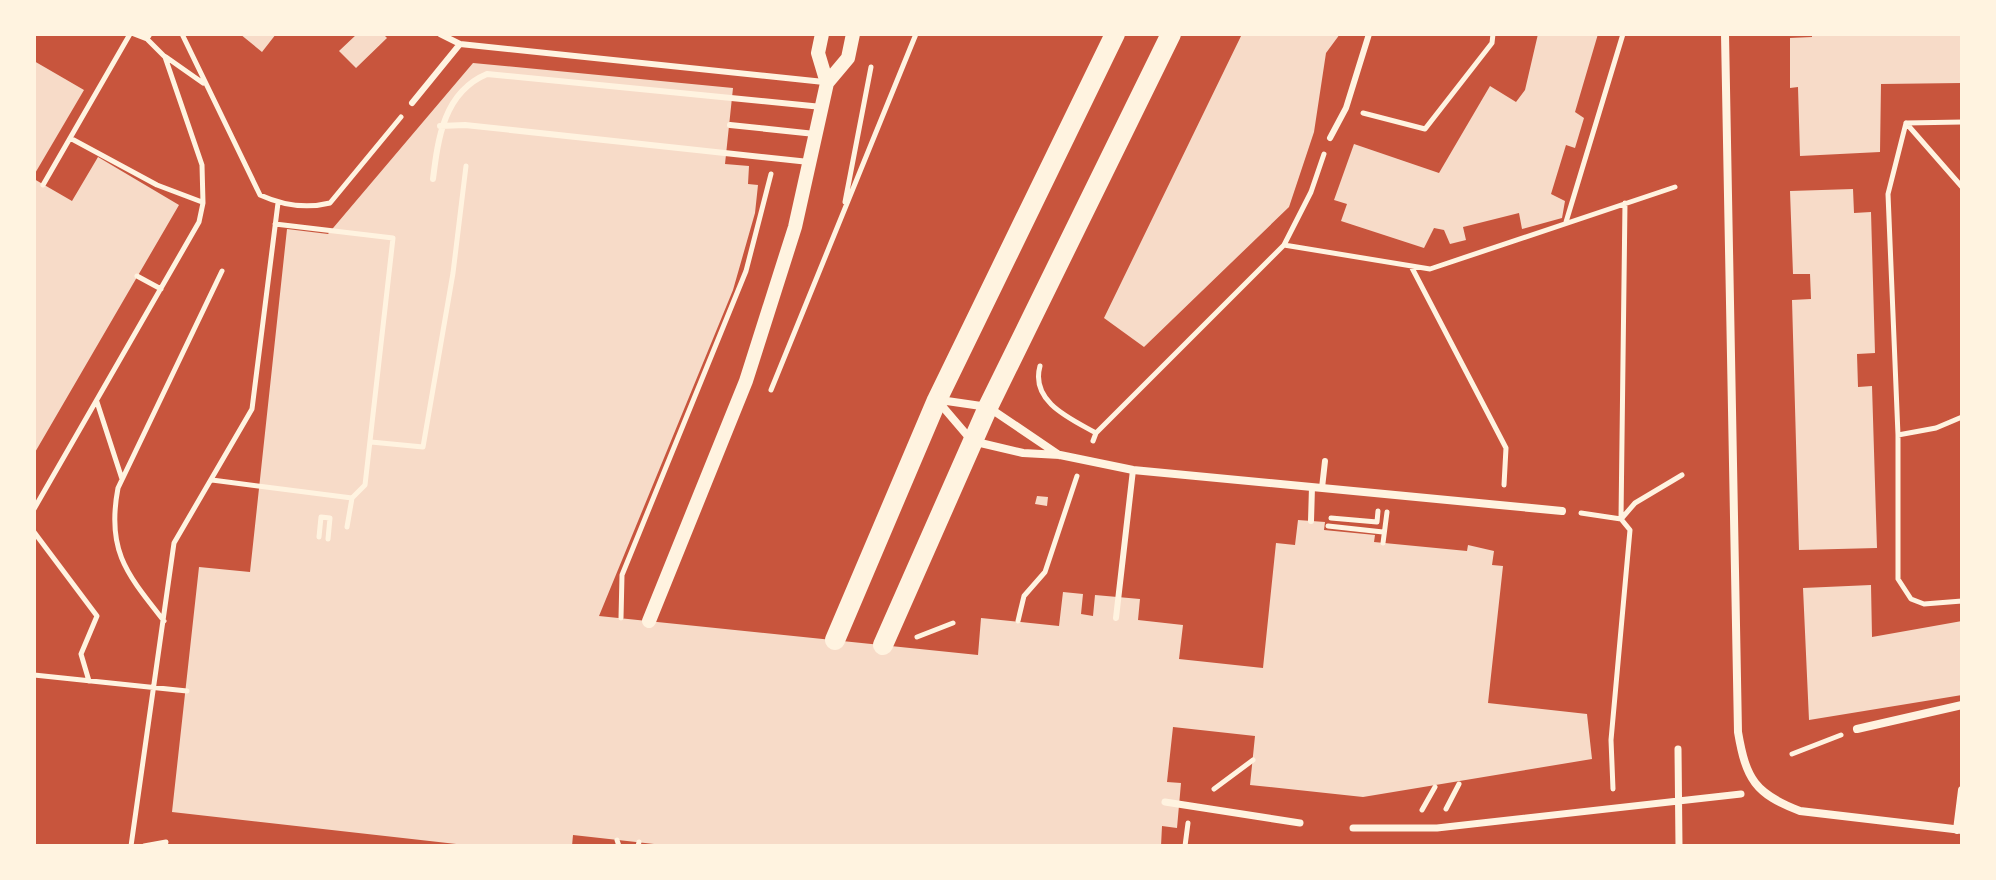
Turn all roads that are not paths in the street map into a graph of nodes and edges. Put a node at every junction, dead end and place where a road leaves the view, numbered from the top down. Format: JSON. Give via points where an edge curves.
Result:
{"nodes":[{"id":1,"x":440,"y":34,"type":"edge"},
{"id":2,"x":822,"y":34,"type":"edge"},
{"id":3,"x":853,"y":34,"type":"edge"},
{"id":4,"x":1115,"y":34,"type":"edge"},
{"id":5,"x":1171,"y":34,"type":"edge"},
{"id":6,"x":1369,"y":34,"type":"edge"},
{"id":7,"x":1725,"y":34,"type":"edge"},
{"id":8,"x":460,"y":44,"type":"junction"},
{"id":9,"x":827,"y":83,"type":"junction"},
{"id":10,"x":412,"y":103,"type":"road end"},
{"id":11,"x":822,"y":107,"type":"junction"},
{"id":12,"x":730,"y":125,"type":"dead end"},
{"id":13,"x":440,"y":126,"type":"junction"},
{"id":14,"x":815,"y":134,"type":"junction"},
{"id":15,"x":1330,"y":138,"type":"road end"},
{"id":16,"x":809,"y":162,"type":"junction"},
{"id":17,"x":433,"y":179,"type":"dead end"},
{"id":18,"x":937,"y":400,"type":"junction"},
{"id":19,"x":988,"y":407,"type":"junction"},
{"id":20,"x":972,"y":441,"type":"junction"},
{"id":21,"x":1060,"y":455,"type":"junction"},
{"id":22,"x":1325,"y":461,"type":"dead end"},
{"id":23,"x":1133,"y":470,"type":"junction"},
{"id":24,"x":1317,"y":487,"type":"junction"},
{"id":25,"x":1562,"y":511,"type":"road end"},
{"id":26,"x":1311,"y":521,"type":"dead end"},
{"id":27,"x":1116,"y":618,"type":"dead end"},
{"id":28,"x":649,"y":621,"type":"dead end"},
{"id":29,"x":835,"y":640,"type":"dead end"},
{"id":30,"x":883,"y":645,"type":"dead end"},
{"id":31,"x":1962,"y":705,"type":"edge"},
{"id":32,"x":1857,"y":729,"type":"road end"},
{"id":33,"x":1678,"y":749,"type":"dead end"},
{"id":34,"x":1962,"y":790,"type":"edge"},
{"id":35,"x":1741,"y":794,"type":"dead end"},
{"id":36,"x":1165,"y":802,"type":"dead end"},
{"id":37,"x":1680,"y":803,"type":"junction"},
{"id":38,"x":1300,"y":823,"type":"dead end"},
{"id":39,"x":1353,"y":828,"type":"dead end"},
{"id":40,"x":1960,"y":830,"type":"edge"},
{"id":41,"x":1679,"y":846,"type":"edge"}],
"edges":[{"from":1,"to":8,"type":"lane"},
{"from":2,"to":9,"type":"street","via":[[818,53]]},
{"from":3,"to":9,"type":"street","via":[[848,58]]},
{"from":4,"to":18,"type":"main road"},
{"from":5,"to":19,"type":"main road"},
{"from":6,"to":15,"type":"lane","via":[[1346,108]]},
{"from":7,"to":40,"type":"street","via":[[1738,732],[1743,762],[1754,785],[1800,811]]},
{"from":8,"to":9,"type":"lane"},
{"from":8,"to":10,"type":"lane"},
{"from":9,"to":11,"type":"street"},
{"from":11,"to":13,"type":"lane","via":[[487,74],[473,80]]},
{"from":11,"to":14,"type":"street"},
{"from":12,"to":14,"type":"lane"},
{"from":13,"to":16,"type":"lane"},
{"from":13,"to":17,"type":"lane"},
{"from":14,"to":16,"type":"street"},
{"from":16,"to":28,"type":"street","via":[[795,227],[746,381]]},
{"from":18,"to":19,"type":"street"},
{"from":18,"to":20,"type":"street"},
{"from":18,"to":29,"type":"main road"},
{"from":19,"to":20,"type":"main road"},
{"from":19,"to":21,"type":"street"},
{"from":20,"to":21,"type":"street"},
{"from":20,"to":30,"type":"main road"},
{"from":21,"to":23,"type":"street"},
{"from":22,"to":24,"type":"lane"},
{"from":23,"to":24,"type":"street"},
{"from":23,"to":27,"type":"lane"},
{"from":24,"to":25,"type":"street"},
{"from":24,"to":26,"type":"lane"},
{"from":31,"to":32,"type":"street"},
{"from":33,"to":37,"type":"street"},
{"from":34,"to":40,"type":"street"},
{"from":35,"to":37,"type":"street"},
{"from":36,"to":38,"type":"street"},
{"from":37,"to":39,"type":"street","via":[[1437,828]]},
{"from":37,"to":41,"type":"street"}]}
